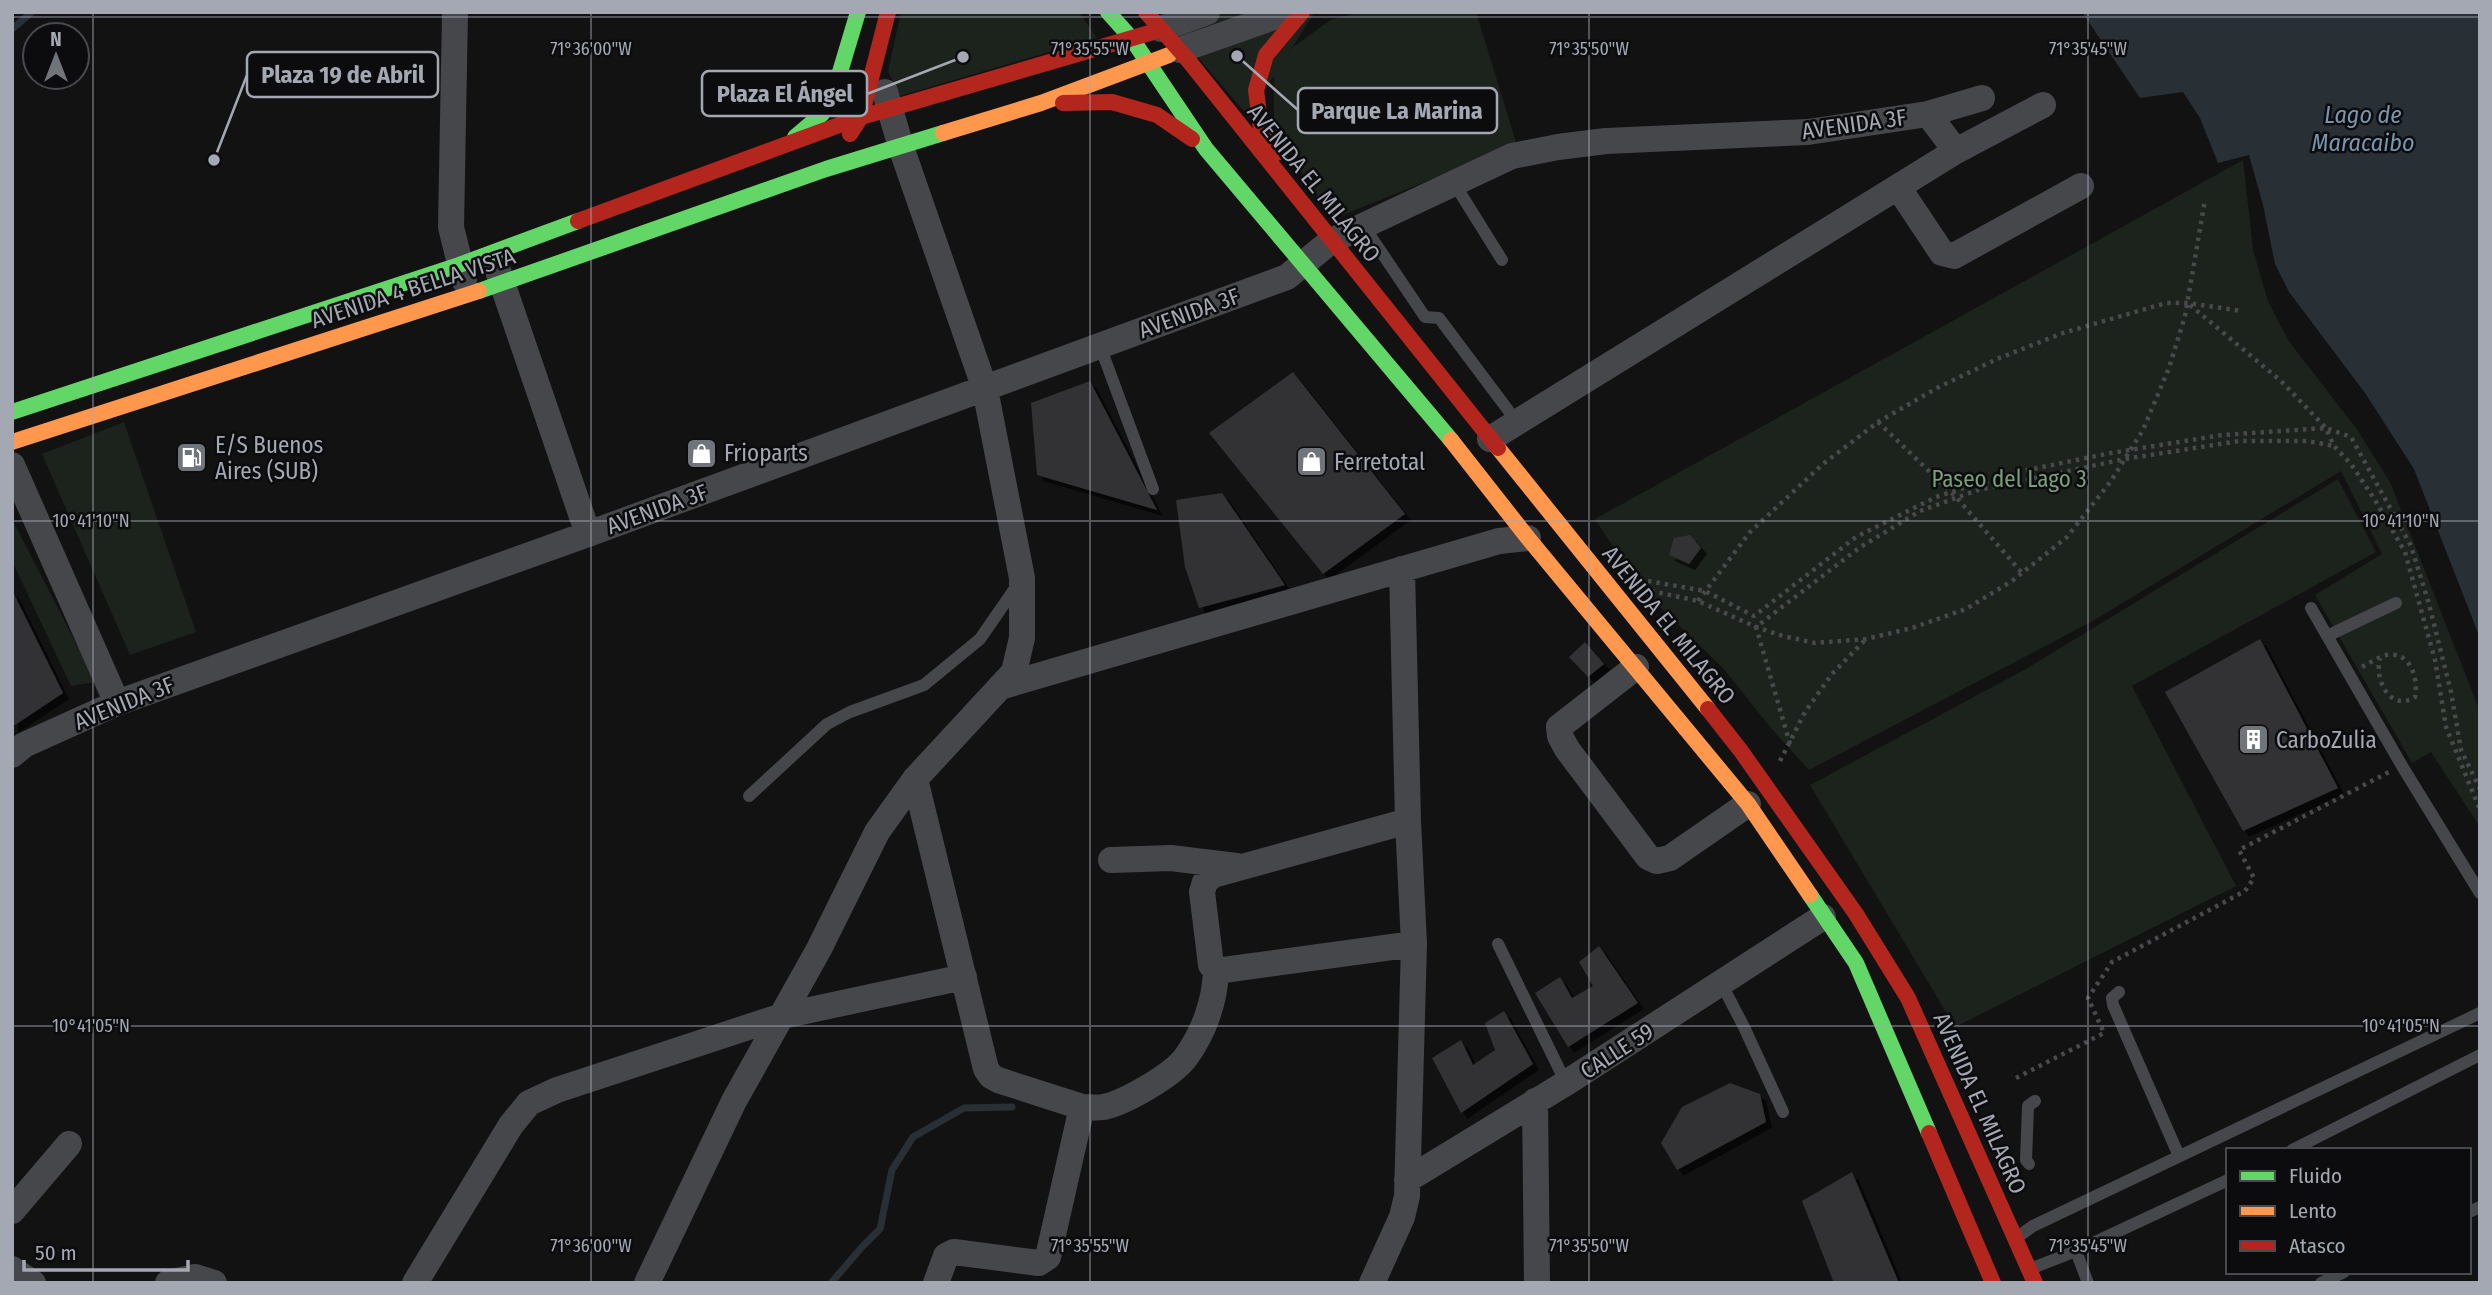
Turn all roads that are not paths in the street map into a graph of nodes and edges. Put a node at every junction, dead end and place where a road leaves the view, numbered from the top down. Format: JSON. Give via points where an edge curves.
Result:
{"nodes":[{"id":1,"x":455,"y":12,"type":"edge"},
{"id":2,"x":858,"y":12,"type":"edge"},
{"id":3,"x":888,"y":12,"type":"edge"},
{"id":4,"x":1108,"y":12,"type":"edge"},
{"id":5,"x":1207,"y":12,"type":"edge"},
{"id":6,"x":1288,"y":12,"type":"edge"},
{"id":7,"x":1302,"y":12,"type":"edge"},
{"id":8,"x":1154,"y":21,"type":"edge"},
{"id":9,"x":1132,"y":39,"type":"junction"},
{"id":10,"x":1180,"y":50,"type":"junction"},
{"id":11,"x":1147,"y":62,"type":"junction"},
{"id":12,"x":876,"y":64,"type":"junction"},
{"id":13,"x":1982,"y":98,"type":"dead end"},
{"id":14,"x":1041,"y":103,"type":"junction"},
{"id":15,"x":2043,"y":105,"type":"dead end"},
{"id":16,"x":890,"y":109,"type":"junction"},
{"id":17,"x":1928,"y":114,"type":"junction"},
{"id":18,"x":862,"y":117,"type":"junction"},
{"id":19,"x":786,"y":144,"type":"junction"},
{"id":20,"x":901,"y":147,"type":"junction"},
{"id":21,"x":1206,"y":149,"type":"junction"},
{"id":22,"x":1955,"y":151,"type":"junction"},
{"id":23,"x":826,"y":169,"type":"junction"},
{"id":24,"x":1454,"y":183,"type":"junction"},
{"id":25,"x":2081,"y":186,"type":"dead end"},
{"id":26,"x":1898,"y":187,"type":"junction"},
{"id":27,"x":1305,"y":208,"type":"junction"},
{"id":28,"x":1363,"y":225,"type":"junction"},
{"id":29,"x":1331,"y":241,"type":"junction"},
{"id":30,"x":492,"y":253,"type":"junction"},
{"id":31,"x":1502,"y":260,"type":"dead end"},
{"id":32,"x":1302,"y":264,"type":"junction"},
{"id":33,"x":459,"y":265,"type":"junction"},
{"id":34,"x":502,"y":284,"type":"junction"},
{"id":35,"x":468,"y":295,"type":"junction"},
{"id":36,"x":1100,"y":346,"type":"junction"},
{"id":37,"x":985,"y":389,"type":"junction"},
{"id":38,"x":12,"y":412,"type":"edge"},
{"id":39,"x":1517,"y":422,"type":"junction"},
{"id":40,"x":1490,"y":439,"type":"junction"},
{"id":41,"x":12,"y":442,"type":"edge"},
{"id":42,"x":12,"y":465,"type":"edge"},
{"id":43,"x":1153,"y":489,"type":"dead end"},
{"id":44,"x":588,"y":534,"type":"junction"},
{"id":45,"x":1528,"y":538,"type":"junction"},
{"id":46,"x":1402,"y":569,"type":"junction"},
{"id":47,"x":1022,"y":578,"type":"junction"},
{"id":48,"x":2396,"y":603,"type":"dead end"},
{"id":49,"x":2311,"y":608,"type":"dead end"},
{"id":50,"x":2327,"y":636,"type":"junction"},
{"id":51,"x":1636,"y":667,"type":"junction"},
{"id":52,"x":1000,"y":687,"type":"junction"},
{"id":53,"x":117,"y":703,"type":"junction"},
{"id":54,"x":12,"y":755,"type":"edge"},
{"id":55,"x":915,"y":779,"type":"junction"},
{"id":56,"x":749,"y":796,"type":"dead end"},
{"id":57,"x":1748,"y":803,"type":"junction"},
{"id":58,"x":1408,"y":821,"type":"junction"},
{"id":59,"x":1111,"y":860,"type":"dead end"},
{"id":60,"x":1241,"y":867,"type":"junction"},
{"id":61,"x":2480,"y":893,"type":"edge"},
{"id":62,"x":1823,"y":917,"type":"junction"},
{"id":63,"x":1413,"y":944,"type":"junction"},
{"id":64,"x":1498,"y":944,"type":"dead end"},
{"id":65,"x":1216,"y":971,"type":"junction"},
{"id":66,"x":964,"y":977,"type":"junction"},
{"id":67,"x":1721,"y":983,"type":"junction"},
{"id":68,"x":2119,"y":992,"type":"dead end"},
{"id":69,"x":2480,"y":1013,"type":"edge"},
{"id":70,"x":782,"y":1016,"type":"junction"},
{"id":71,"x":2480,"y":1055,"type":"edge"},
{"id":72,"x":1566,"y":1083,"type":"junction"},
{"id":73,"x":1535,"y":1101,"type":"junction"},
{"id":74,"x":2035,"y":1101,"type":"dead end"},
{"id":75,"x":1082,"y":1107,"type":"junction"},
{"id":76,"x":1783,"y":1112,"type":"dead end"},
{"id":77,"x":69,"y":1144,"type":"dead end"},
{"id":78,"x":2297,"y":1148,"type":"edge"},
{"id":79,"x":2179,"y":1156,"type":"junction"},
{"id":80,"x":2029,"y":1164,"type":"dead end"},
{"id":81,"x":1407,"y":1180,"type":"junction"},
{"id":82,"x":2226,"y":1181,"type":"edge"},
{"id":83,"x":12,"y":1211,"type":"edge"},
{"id":84,"x":2016,"y":1238,"type":"junction"},
{"id":85,"x":2076,"y":1251,"type":"junction"},
{"id":86,"x":12,"y":1269,"type":"edge"},
{"id":87,"x":2341,"y":1274,"type":"edge"},
{"id":88,"x":2032,"y":1276,"type":"edge"},
{"id":89,"x":33,"y":1283,"type":"edge"},
{"id":90,"x":168,"y":1283,"type":"edge"},
{"id":91,"x":214,"y":1283,"type":"edge"},
{"id":92,"x":415,"y":1283,"type":"edge"},
{"id":93,"x":647,"y":1283,"type":"edge"},
{"id":94,"x":936,"y":1283,"type":"edge"},
{"id":95,"x":1372,"y":1283,"type":"edge"},
{"id":96,"x":1536,"y":1283,"type":"edge"},
{"id":97,"x":1993,"y":1283,"type":"edge"},
{"id":98,"x":2088,"y":1283,"type":"edge"},
{"id":99,"x":2321,"y":1283,"type":"edge"}],
"edges":[{"from":1,"to":33,"type":"street","via":[[451,227]]},
{"from":2,"to":19,"type":"main road","name":"AVENIDA 4 BELLA VISTA","via":[[822,114]]},
{"from":3,"to":12,"type":"main road"},
{"from":4,"to":9,"type":"main road"},
{"from":5,"to":8,"type":"street"},
{"from":6,"to":10,"type":"street"},
{"from":7,"to":27,"type":"main road","via":[[1266,55],[1255,90],[1261,130],[1302,188]]},
{"from":8,"to":9,"type":"main road","name":"AVENIDA 4 BELLA VISTA"},
{"from":8,"to":10,"type":"main road","name":"AVENIDA EL MILAGRO"},
{"from":9,"to":11,"type":"main road"},
{"from":9,"to":16,"type":"main road","name":"AVENIDA 4 BELLA VISTA"},
{"from":10,"to":11,"type":"main road","name":"AVENIDA 4 BELLA VISTA"},
{"from":10,"to":27,"type":"main road","name":"AVENIDA EL MILAGRO"},
{"from":11,"to":14,"type":"main road","name":"AVENIDA 4 BELLA VISTA"},
{"from":11,"to":21,"type":"main road"},
{"from":12,"to":16,"type":"street"},
{"from":12,"to":18,"type":"main road"},
{"from":13,"to":17,"type":"street"},
{"from":14,"to":20,"type":"main road","name":"AVENIDA 4 BELLA VISTA"},
{"from":14,"to":21,"type":"main road","via":[[1112,102],[1157,115]]},
{"from":15,"to":22,"type":"street"},
{"from":16,"to":18,"type":"main road","name":"AVENIDA 4 BELLA VISTA"},
{"from":16,"to":20,"type":"street"},
{"from":17,"to":22,"type":"street","name":"AVENIDA 3F"},
{"from":17,"to":24,"type":"street","name":"AVENIDA 3F","via":[[1808,132],[1558,147],[1512,156]]},
{"from":18,"to":19,"type":"main road","name":"AVENIDA 4 BELLA VISTA"},
{"from":18,"to":23,"type":"main road"},
{"from":19,"to":30,"type":"main road","name":"AVENIDA 4 BELLA VISTA"},
{"from":20,"to":23,"type":"main road","name":"AVENIDA 4 BELLA VISTA"},
{"from":20,"to":37,"type":"street"},
{"from":21,"to":32,"type":"main road"},
{"from":22,"to":26,"type":"street"},
{"from":23,"to":34,"type":"main road","name":"AVENIDA 4 BELLA VISTA"},
{"from":24,"to":28,"type":"street","name":"AVENIDA 3F"},
{"from":24,"to":31,"type":"lane"},
{"from":25,"to":26,"type":"street","via":[[1954,256],[1942,253]]},
{"from":26,"to":39,"type":"street"},
{"from":27,"to":29,"type":"main road","name":"AVENIDA EL MILAGRO"},
{"from":28,"to":29,"type":"street","name":"AVENIDA 3F"},
{"from":28,"to":39,"type":"lane","via":[[1425,317],[1439,318]]},
{"from":29,"to":32,"type":"street","name":"AVENIDA 3F"},
{"from":29,"to":40,"type":"main road","name":"AVENIDA EL MILAGRO"},
{"from":30,"to":33,"type":"main road","name":"AVENIDA 4 BELLA VISTA"},
{"from":30,"to":34,"type":"street"},
{"from":32,"to":36,"type":"street","name":"AVENIDA 3F","via":[[1287,276]]},
{"from":32,"to":45,"type":"main road","via":[[1424,406]]},
{"from":33,"to":35,"type":"street"},
{"from":33,"to":38,"type":"main road","name":"AVENIDA 4 BELLA VISTA"},
{"from":34,"to":35,"type":"main road","name":"AVENIDA 4 BELLA VISTA"},
{"from":34,"to":44,"type":"street"},
{"from":35,"to":41,"type":"main road","name":"AVENIDA 4 BELLA VISTA"},
{"from":36,"to":37,"type":"street","name":"AVENIDA 3F"},
{"from":36,"to":43,"type":"lane"},
{"from":37,"to":44,"type":"street","name":"AVENIDA 3F"},
{"from":37,"to":47,"type":"street"},
{"from":39,"to":40,"type":"street"},
{"from":40,"to":84,"type":"main road","name":"AVENIDA EL MILAGRO","via":[[1741,751],[1856,914],[1908,998]]},
{"from":42,"to":53,"type":"street"},
{"from":44,"to":53,"type":"street","name":"AVENIDA 3F"},
{"from":45,"to":46,"type":"street","via":[[1499,541]]},
{"from":45,"to":51,"type":"main road"},
{"from":46,"to":52,"type":"street"},
{"from":46,"to":58,"type":"street"},
{"from":47,"to":52,"type":"street","via":[[1022,638],[1014,672]]},
{"from":47,"to":56,"type":"lane","via":[[980,639],[924,685],[827,724]]},
{"from":48,"to":50,"type":"lane"},
{"from":49,"to":50,"type":"lane"},
{"from":50,"to":61,"type":"lane"},
{"from":51,"to":57,"type":"main road"},
{"from":51,"to":57,"type":"street","via":[[1559,727],[1567,749],[1648,857],[1670,858]]},
{"from":52,"to":55,"type":"street"},
{"from":53,"to":54,"type":"street","name":"AVENIDA 3F","via":[[24,745]]},
{"from":55,"to":66,"type":"street"},
{"from":55,"to":70,"type":"street","via":[[877,832]]},
{"from":57,"to":62,"type":"main road"},
{"from":58,"to":60,"type":"street"},
{"from":58,"to":63,"type":"street"},
{"from":59,"to":60,"type":"street","via":[[1171,858]]},
{"from":60,"to":65,"type":"street","via":[[1213,875],[1202,892],[1211,965]]},
{"from":62,"to":67,"type":"street","name":"CALLE 59"},
{"from":62,"to":97,"type":"main road","via":[[1856,963]]},
{"from":63,"to":65,"type":"street"},
{"from":63,"to":81,"type":"street"},
{"from":64,"to":72,"type":"lane"},
{"from":65,"to":75,"type":"street","via":[[1208,1016],[1185,1059],[1145,1090],[1103,1107]]},
{"from":66,"to":70,"type":"street"},
{"from":66,"to":75,"type":"street","via":[[991,1076]]},
{"from":67,"to":72,"type":"street","name":"CALLE 59"},
{"from":67,"to":76,"type":"lane"},
{"from":68,"to":79,"type":"lane","via":[[2112,998],[2113,1005]]},
{"from":69,"to":79,"type":"lane"},
{"from":70,"to":92,"type":"street","via":[[528,1103]]},
{"from":70,"to":93,"type":"street","via":[[734,1101]]},
{"from":71,"to":78,"type":"lane"},
{"from":72,"to":73,"type":"street","name":"CALLE 59"},
{"from":73,"to":81,"type":"street","name":"CALLE 59"},
{"from":73,"to":96,"type":"street"},
{"from":74,"to":80,"type":"lane","via":[[2026,1115]]},
{"from":75,"to":94,"type":"street","via":[[1048,1257],[1039,1263],[954,1252],[946,1256]]},
{"from":77,"to":83,"type":"street"},
{"from":79,"to":84,"type":"lane"},
{"from":81,"to":95,"type":"street","via":[[1402,1217]]},
{"from":82,"to":85,"type":"lane"},
{"from":84,"to":88,"type":"main road","name":"AVENIDA EL MILAGRO"},
{"from":85,"to":88,"type":"lane"},
{"from":85,"to":98,"type":"lane"},
{"from":86,"to":89,"type":"street"},
{"from":87,"to":99,"type":"lane"},
{"from":90,"to":91,"type":"street","via":[[194,1277]]}]}
